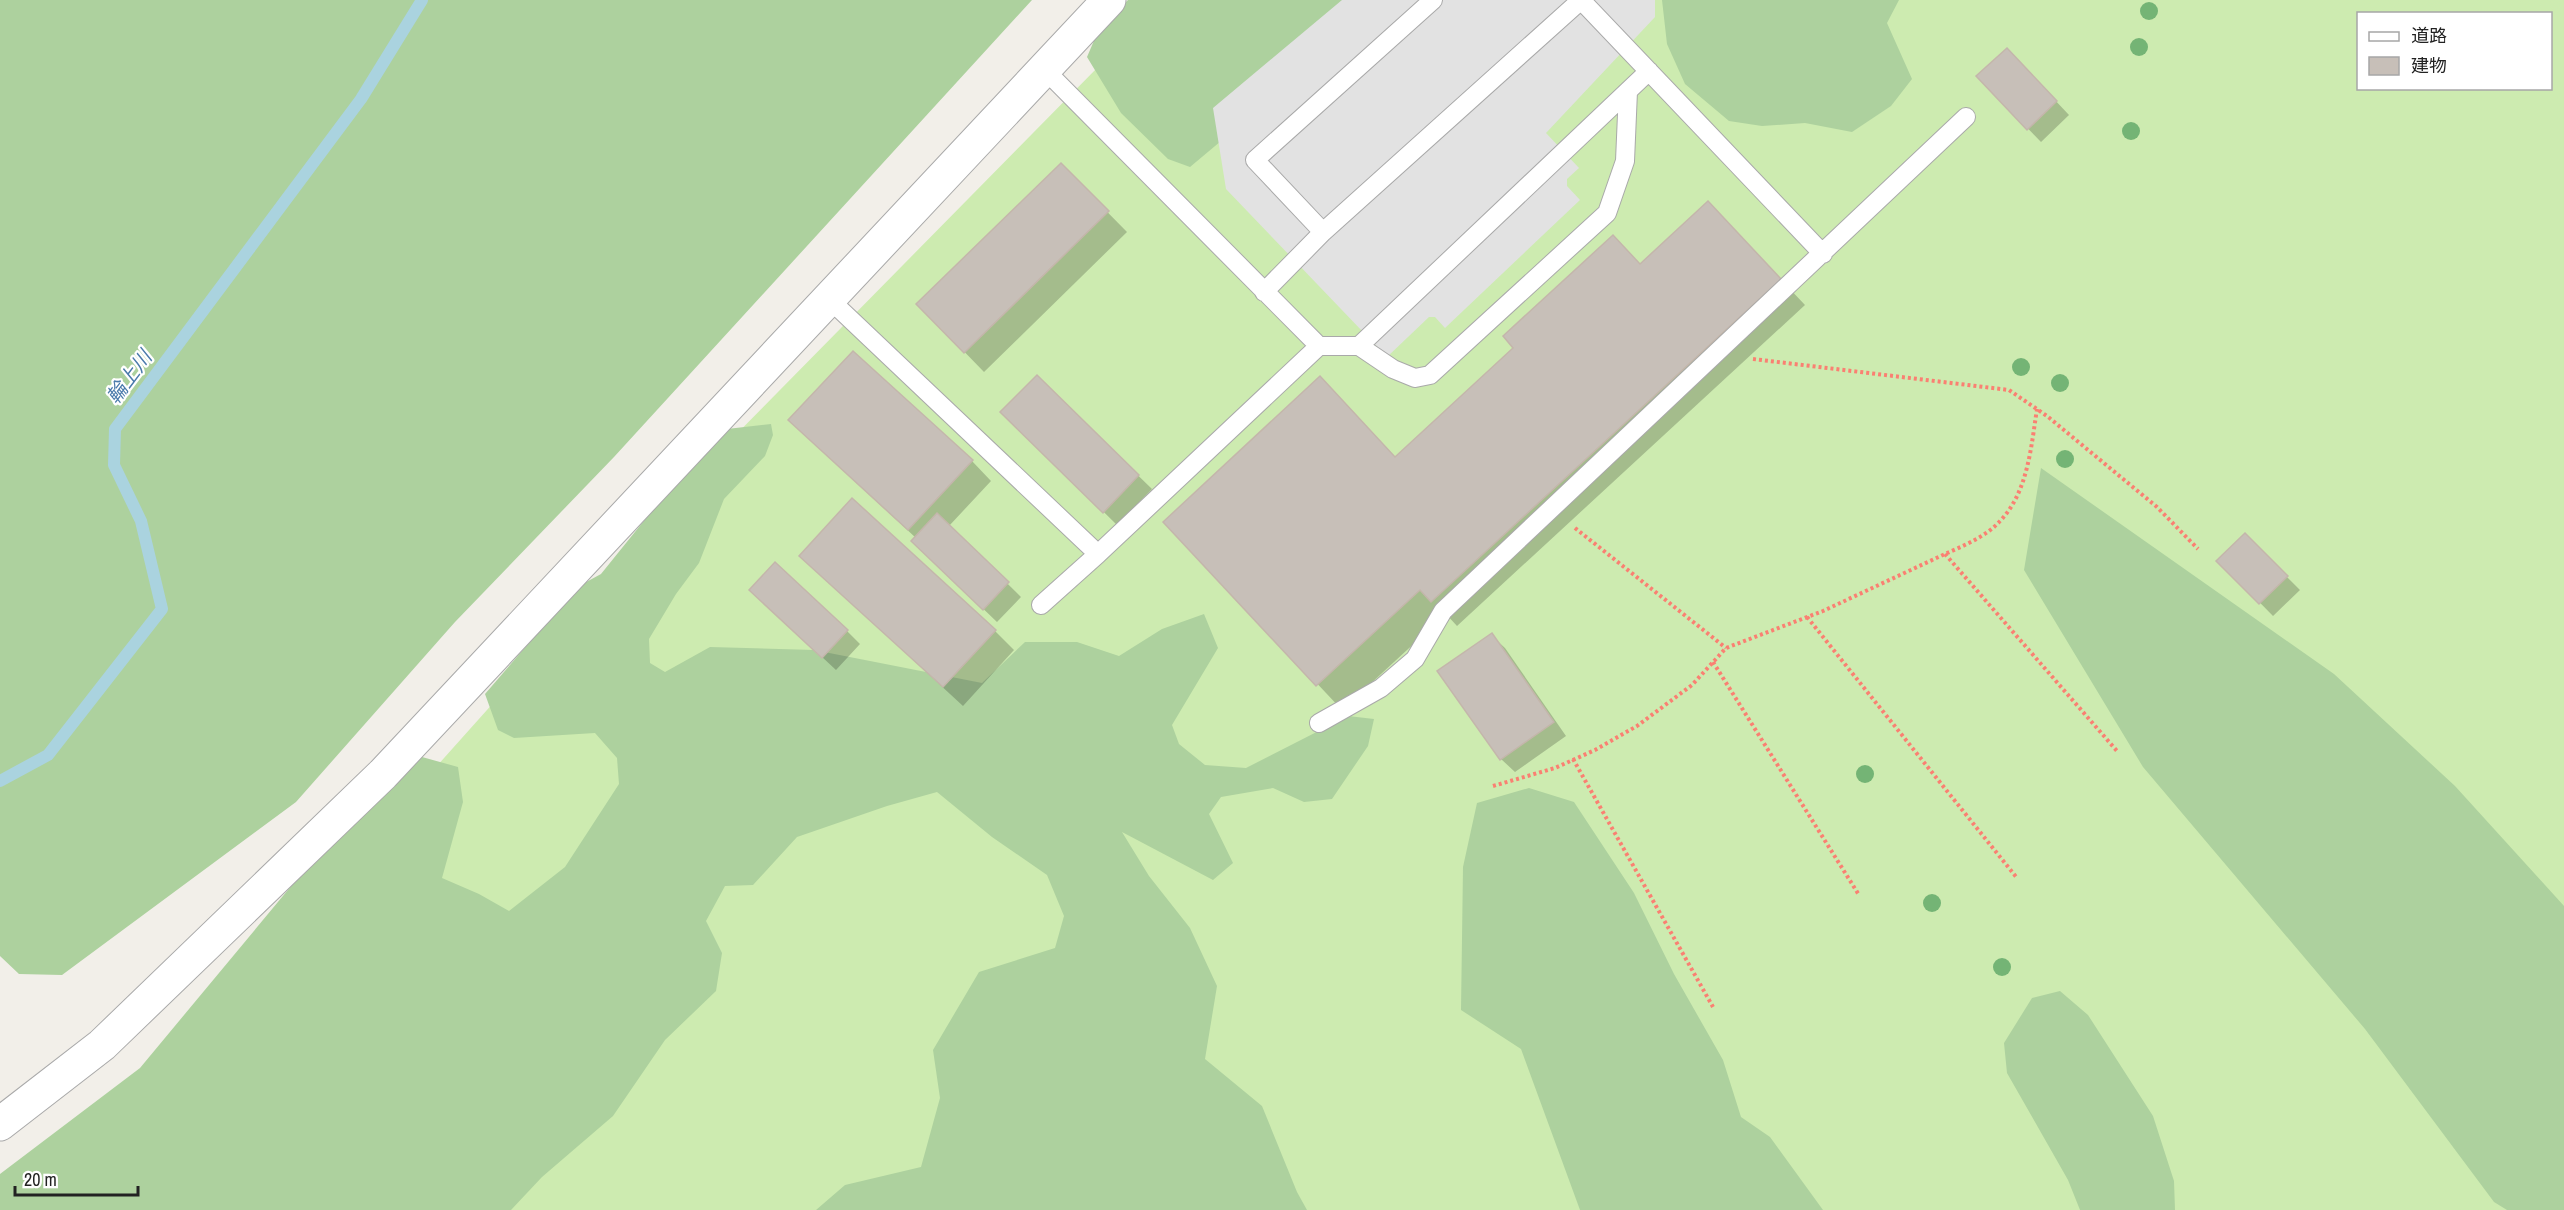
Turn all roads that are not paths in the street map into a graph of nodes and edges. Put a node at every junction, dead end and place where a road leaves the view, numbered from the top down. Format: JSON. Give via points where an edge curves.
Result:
{"nodes":[{"id":1,"x":1109,"y":0,"type":"edge"},
{"id":2,"x":1432,"y":0,"type":"edge"},
{"id":3,"x":1044,"y":69,"type":"junction"},
{"id":4,"x":1650,"y":71,"type":"junction"},
{"id":5,"x":1628,"y":91,"type":"junction"},
{"id":6,"x":1966,"y":117,"type":"dead end"},
{"id":7,"x":1323,"y":232,"type":"junction"},
{"id":8,"x":1823,"y":254,"type":"junction"},
{"id":9,"x":1264,"y":292,"type":"junction"},
{"id":10,"x":828,"y":298,"type":"junction"},
{"id":11,"x":1319,"y":346,"type":"junction"},
{"id":12,"x":1359,"y":346,"type":"junction"},
{"id":13,"x":1098,"y":554,"type":"junction"},
{"id":14,"x":1041,"y":605,"type":"dead end"},
{"id":15,"x":1319,"y":723,"type":"dead end"},
{"id":16,"x":0,"y":1124,"type":"edge"}],
"edges":[{"from":1,"to":3,"type":"street"},
{"from":2,"to":7,"type":"lane","via":[[1255,160]]},
{"from":3,"to":9,"type":"lane"},
{"from":3,"to":10,"type":"street"},
{"from":4,"to":5,"type":"lane"},
{"from":4,"to":7,"type":"lane","via":[[1581,0]]},
{"from":4,"to":8,"type":"lane"},
{"from":5,"to":12,"type":"lane"},
{"from":5,"to":12,"type":"lane","via":[[1625,162],[1607,213],[1430,375],[1415,378],[1393,369]]},
{"from":6,"to":8,"type":"lane"},
{"from":7,"to":9,"type":"lane"},
{"from":8,"to":15,"type":"lane","via":[[1443,611],[1415,659],[1381,688]]},
{"from":9,"to":11,"type":"lane"},
{"from":10,"to":13,"type":"lane"},
{"from":10,"to":16,"type":"street","via":[[383,774],[102,1045]]},
{"from":11,"to":12,"type":"lane"},
{"from":11,"to":13,"type":"lane"},
{"from":13,"to":14,"type":"lane"}]}
